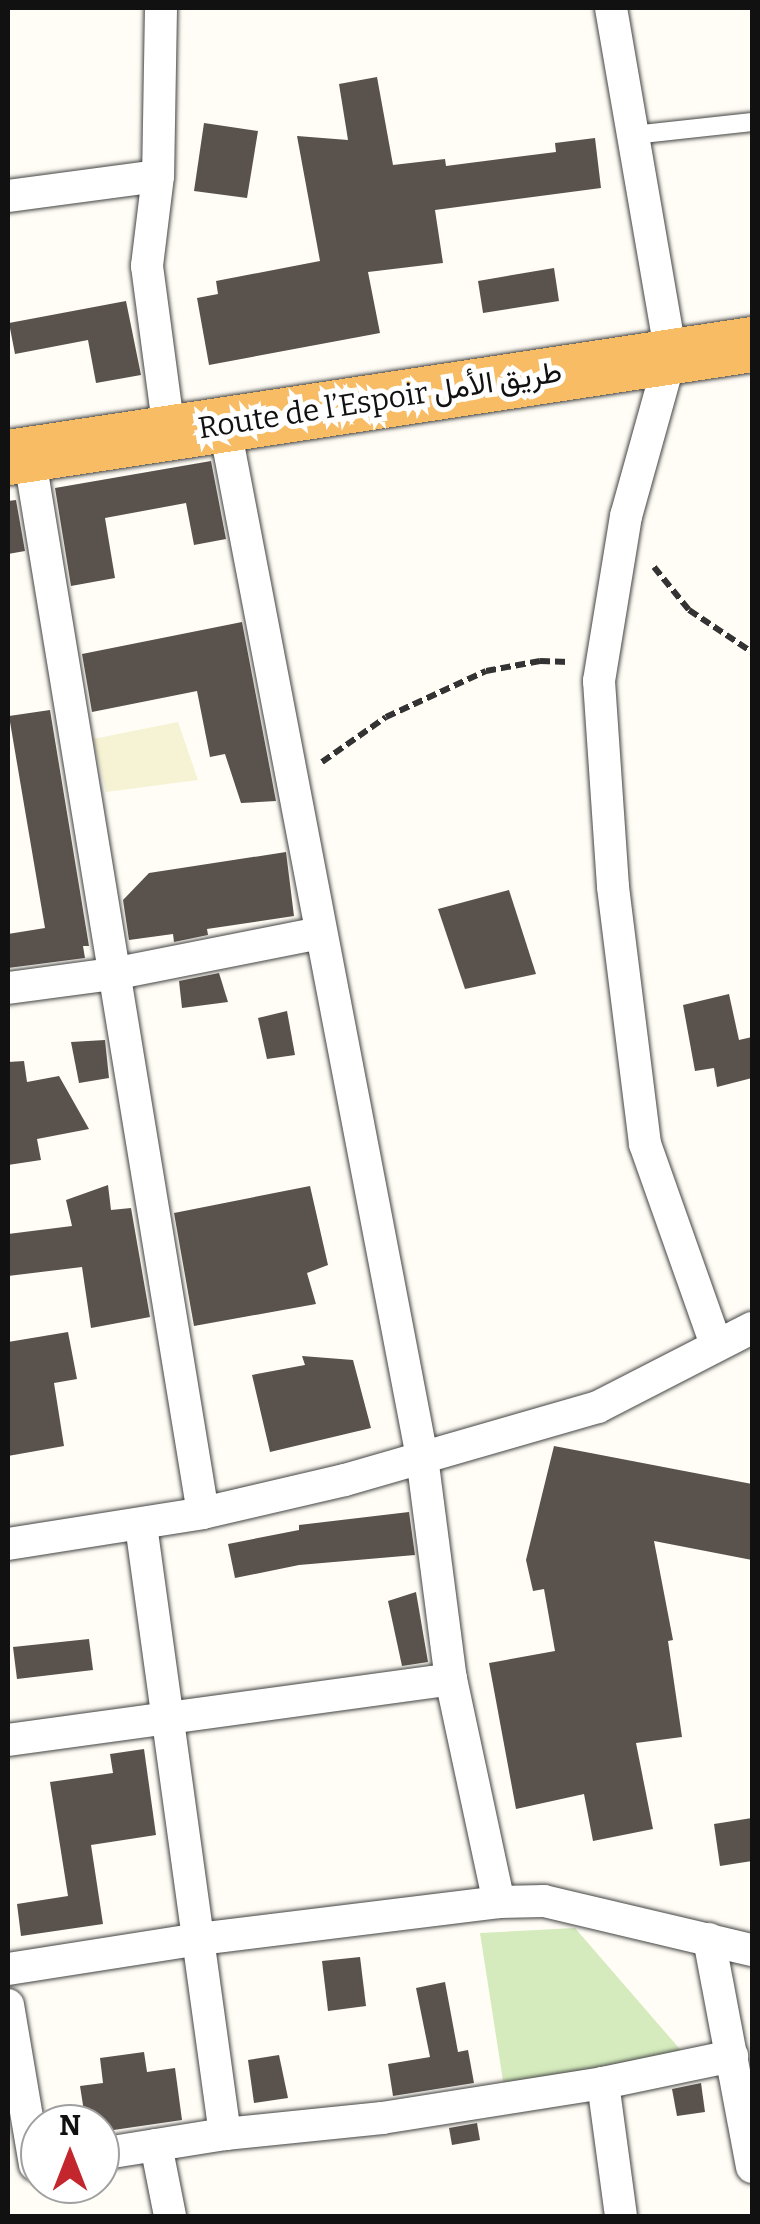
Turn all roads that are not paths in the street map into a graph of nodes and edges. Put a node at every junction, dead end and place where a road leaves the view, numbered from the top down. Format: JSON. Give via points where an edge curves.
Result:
{"nodes":[{"id":1,"x":162,"y":8,"type":"edge"},
{"id":2,"x":611,"y":8,"type":"edge"},
{"id":3,"x":752,"y":122,"type":"edge"},
{"id":4,"x":633,"y":135,"type":"junction"},
{"id":5,"x":158,"y":176,"type":"junction"},
{"id":6,"x":8,"y":196,"type":"edge"},
{"id":7,"x":752,"y":344,"type":"edge"},
{"id":8,"x":671,"y":355,"type":"junction"},
{"id":9,"x":224,"y":423,"type":"junction"},
{"id":10,"x":169,"y":432,"type":"junction"},
{"id":11,"x":18,"y":456,"type":"edge"},
{"id":12,"x":320,"y":933,"type":"junction"},
{"id":13,"x":113,"y":974,"type":"junction"},
{"id":14,"x":8,"y":988,"type":"edge"},
{"id":15,"x":752,"y":1328,"type":"edge"},
{"id":16,"x":716,"y":1345,"type":"junction"},
{"id":17,"x":422,"y":1457,"type":"junction"},
{"id":18,"x":203,"y":1514,"type":"junction"},
{"id":19,"x":141,"y":1526,"type":"junction"},
{"id":20,"x":8,"y":1544,"type":"edge"},
{"id":21,"x":451,"y":1679,"type":"junction"},
{"id":22,"x":167,"y":1718,"type":"junction"},
{"id":23,"x":8,"y":1740,"type":"edge"},
{"id":24,"x":500,"y":1902,"type":"junction"},
{"id":25,"x":199,"y":1940,"type":"junction"},
{"id":26,"x":709,"y":1940,"type":"junction"},
{"id":27,"x":752,"y":1950,"type":"edge"},
{"id":28,"x":8,"y":1968,"type":"edge"},
{"id":29,"x":8,"y":2005,"type":"edge"},
{"id":30,"x":732,"y":2056,"type":"junction"},
{"id":31,"x":603,"y":2083,"type":"junction"},
{"id":32,"x":20,"y":2107,"type":"edge"},
{"id":33,"x":225,"y":2134,"type":"junction"},
{"id":34,"x":156,"y":2145,"type":"junction"},
{"id":35,"x":120,"y":2151,"type":"edge"},
{"id":36,"x":752,"y":2167,"type":"edge"},
{"id":37,"x":170,"y":2216,"type":"edge"},
{"id":38,"x":621,"y":2216,"type":"edge"}],
"edges":[{"from":1,"to":5,"type":"street"},
{"from":2,"to":4,"type":"street"},
{"from":3,"to":4,"type":"lane"},
{"from":4,"to":8,"type":"street"},
{"from":5,"to":6,"type":"street"},
{"from":5,"to":10,"type":"street","via":[[147,266]]},
{"from":7,"to":8,"type":"highway","name":"Route de l’Espoir طريق الأمل"},
{"from":8,"to":9,"type":"highway","name":"Route de l’Espoir طريق الأمل"},
{"from":8,"to":16,"type":"street","via":[[625,525],[602,664],[614,887],[646,1144]]},
{"from":9,"to":10,"type":"highway","name":"Route de l’Espoir طريق الأمل"},
{"from":9,"to":12,"type":"street"},
{"from":10,"to":11,"type":"highway","name":"Route de l’Espoir طريق الأمل"},
{"from":11,"to":13,"type":"street"},
{"from":12,"to":13,"type":"street"},
{"from":12,"to":17,"type":"street"},
{"from":13,"to":14,"type":"street"},
{"from":13,"to":18,"type":"street"},
{"from":15,"to":16,"type":"street"},
{"from":16,"to":17,"type":"street","via":[[598,1407]]},
{"from":17,"to":18,"type":"street"},
{"from":17,"to":21,"type":"street"},
{"from":18,"to":19,"type":"street"},
{"from":19,"to":20,"type":"street"},
{"from":19,"to":22,"type":"street"},
{"from":21,"to":22,"type":"street"},
{"from":21,"to":24,"type":"street"},
{"from":22,"to":23,"type":"street"},
{"from":22,"to":25,"type":"street"},
{"from":24,"to":25,"type":"street"},
{"from":24,"to":26,"type":"street","via":[[544,1901]]},
{"from":25,"to":28,"type":"street"},
{"from":25,"to":33,"type":"street"},
{"from":26,"to":27,"type":"street"},
{"from":26,"to":30,"type":"street"},
{"from":29,"to":32,"type":"street"},
{"from":30,"to":31,"type":"street"},
{"from":30,"to":36,"type":"street"},
{"from":31,"to":33,"type":"street","via":[[382,2118]]},
{"from":31,"to":38,"type":"street"},
{"from":33,"to":34,"type":"street"},
{"from":34,"to":35,"type":"street"},
{"from":34,"to":37,"type":"street"}]}
